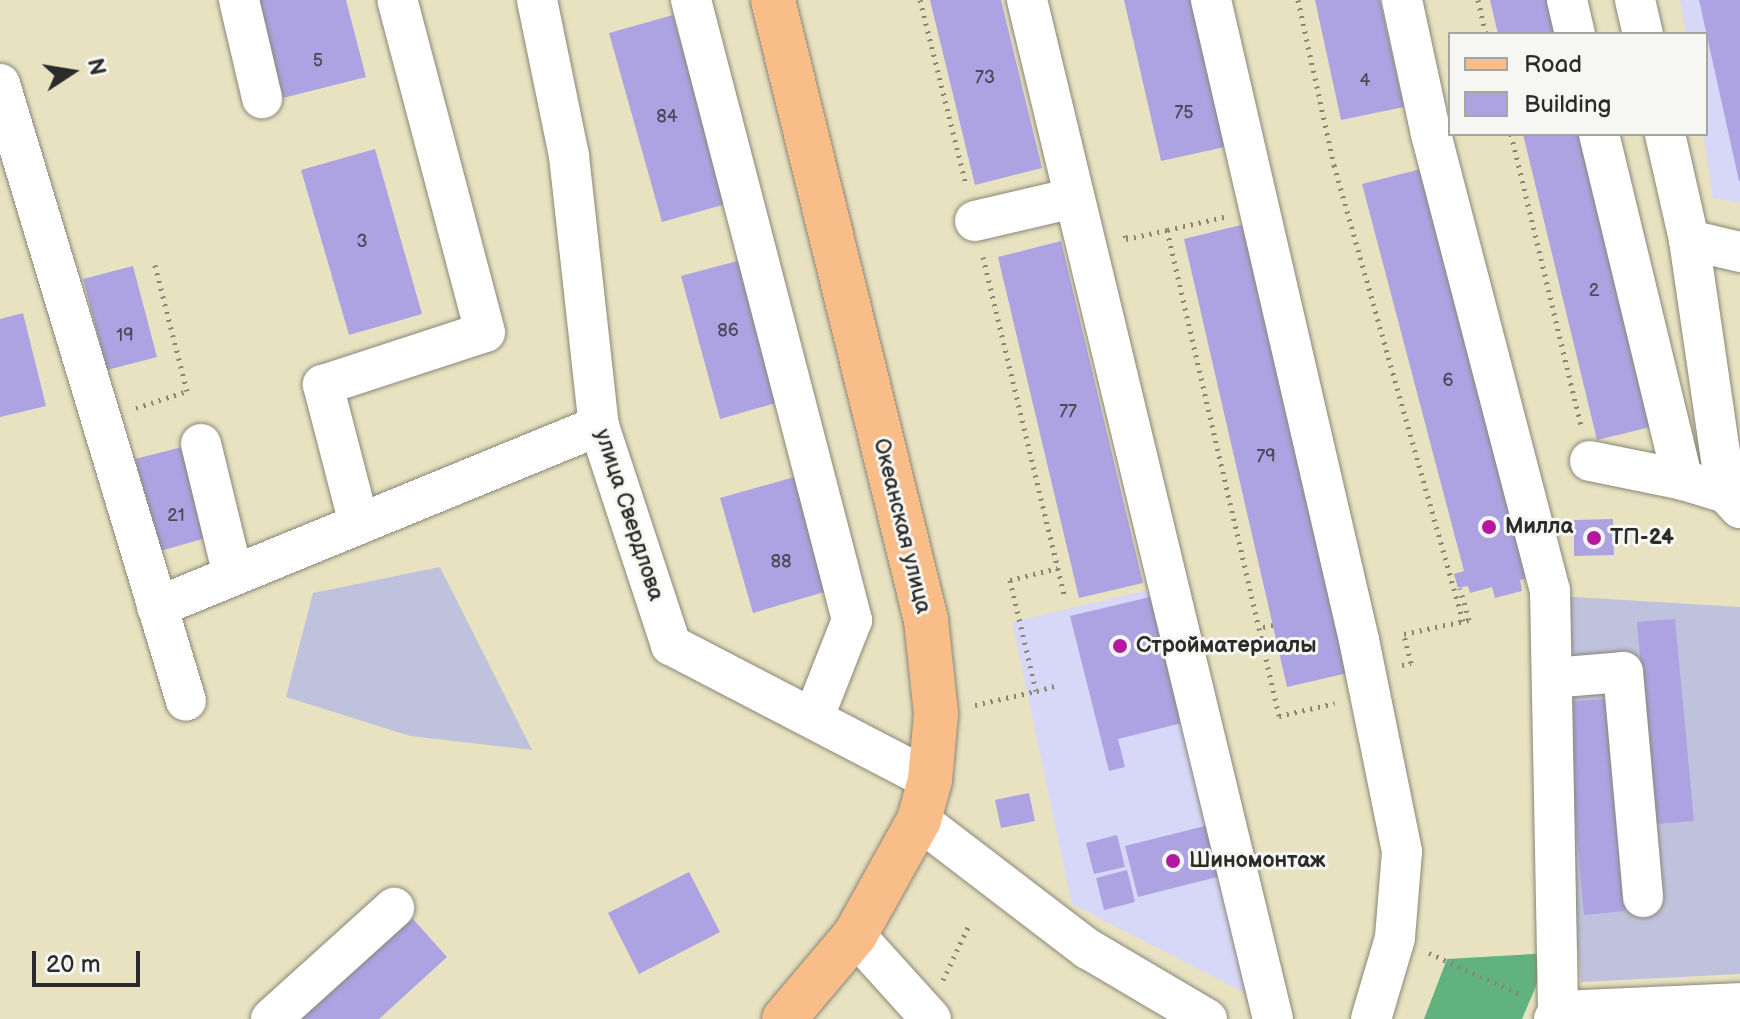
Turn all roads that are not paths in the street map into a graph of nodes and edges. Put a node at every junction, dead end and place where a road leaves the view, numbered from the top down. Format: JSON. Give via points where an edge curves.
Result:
{"nodes":[{"id":1,"x":239,"y":0,"type":"edge"},
{"id":2,"x":397,"y":0,"type":"edge"},
{"id":3,"x":537,"y":0,"type":"edge"},
{"id":4,"x":691,"y":0,"type":"edge"},
{"id":5,"x":773,"y":0,"type":"edge"},
{"id":6,"x":1027,"y":0,"type":"edge"},
{"id":7,"x":1211,"y":0,"type":"edge"},
{"id":8,"x":1402,"y":0,"type":"edge"},
{"id":9,"x":1567,"y":0,"type":"edge"},
{"id":10,"x":1635,"y":0,"type":"edge"},
{"id":11,"x":1575,"y":32,"type":"edge"},
{"id":12,"x":1643,"y":32,"type":"edge"},
{"id":13,"x":0,"y":84,"type":"edge"},
{"id":14,"x":262,"y":98,"type":"dead end"},
{"id":15,"x":1599,"y":136,"type":"edge"},
{"id":16,"x":1665,"y":136,"type":"edge"},
{"id":17,"x":1074,"y":198,"type":"junction"},
{"id":18,"x":975,"y":221,"type":"road end"},
{"id":19,"x":1689,"y":240,"type":"junction"},
{"id":20,"x":1740,"y":252,"type":"edge"},
{"id":21,"x":599,"y":426,"type":"junction"},
{"id":22,"x":201,"y":444,"type":"dead end"},
{"id":23,"x":1590,"y":461,"type":"road end"},
{"id":24,"x":1683,"y":480,"type":"junction"},
{"id":25,"x":1733,"y":500,"type":"edge"},
{"id":26,"x":359,"y":524,"type":"junction"},
{"id":27,"x":233,"y":575,"type":"junction"},
{"id":28,"x":157,"y":607,"type":"junction"},
{"id":29,"x":1552,"y":678,"type":"junction"},
{"id":30,"x":186,"y":701,"type":"dead end"},
{"id":31,"x":813,"y":719,"type":"junction"},
{"id":32,"x":925,"y":800,"type":"junction"},
{"id":33,"x":1643,"y":897,"type":"dead end"},
{"id":34,"x":394,"y":908,"type":"dead end"},
{"id":35,"x":855,"y":935,"type":"junction"},
{"id":36,"x":1740,"y":1003,"type":"edge"},
{"id":37,"x":1556,"y":1015,"type":"edge"},
{"id":38,"x":271,"y":1019,"type":"edge"},
{"id":39,"x":784,"y":1019,"type":"edge"},
{"id":40,"x":931,"y":1019,"type":"edge"},
{"id":41,"x":1207,"y":1019,"type":"edge"},
{"id":42,"x":1273,"y":1019,"type":"edge"},
{"id":43,"x":1371,"y":1019,"type":"edge"}],
"edges":[{"from":1,"to":14,"type":"street"},
{"from":2,"to":26,"type":"street","via":[[485,332],[323,385]]},
{"from":3,"to":21,"type":"street","name":"улица Свердлова","via":[[569,156]]},
{"from":4,"to":31,"type":"street","via":[[852,620]]},
{"from":5,"to":32,"type":"main road","name":"Океанская улица","via":[[926,620],[936,714]]},
{"from":6,"to":17,"type":"street"},
{"from":7,"to":43,"type":"street","via":[[1381,681],[1402,852],[1395,938]]},
{"from":8,"to":29,"type":"street","via":[[1431,134],[1550,590]]},
{"from":9,"to":11,"type":"street"},
{"from":10,"to":12,"type":"street"},
{"from":13,"to":28,"type":"street"},
{"from":15,"to":24,"type":"street"},
{"from":16,"to":19,"type":"street"},
{"from":17,"to":18,"type":"street"},
{"from":17,"to":42,"type":"street"},
{"from":19,"to":20,"type":"street"},
{"from":19,"to":25,"type":"street"},
{"from":21,"to":26,"type":"street"},
{"from":21,"to":31,"type":"street","name":"улица Свердлова","via":[[671,645]]},
{"from":22,"to":27,"type":"street"},
{"from":23,"to":24,"type":"street"},
{"from":24,"to":25,"type":"street"},
{"from":26,"to":27,"type":"street"},
{"from":27,"to":28,"type":"street"},
{"from":28,"to":30,"type":"street"},
{"from":29,"to":33,"type":"street","via":[[1623,672]]},
{"from":29,"to":37,"type":"street"},
{"from":31,"to":32,"type":"street","name":"улица Свердлова"},
{"from":32,"to":35,"type":"main road","name":"Океанская улица"},
{"from":32,"to":41,"type":"street","name":"улица Свердлова","via":[[1088,949]]},
{"from":34,"to":38,"type":"street"},
{"from":35,"to":39,"type":"main road","name":"Океанская улица"},
{"from":35,"to":40,"type":"street"},
{"from":36,"to":37,"type":"street"}]}
